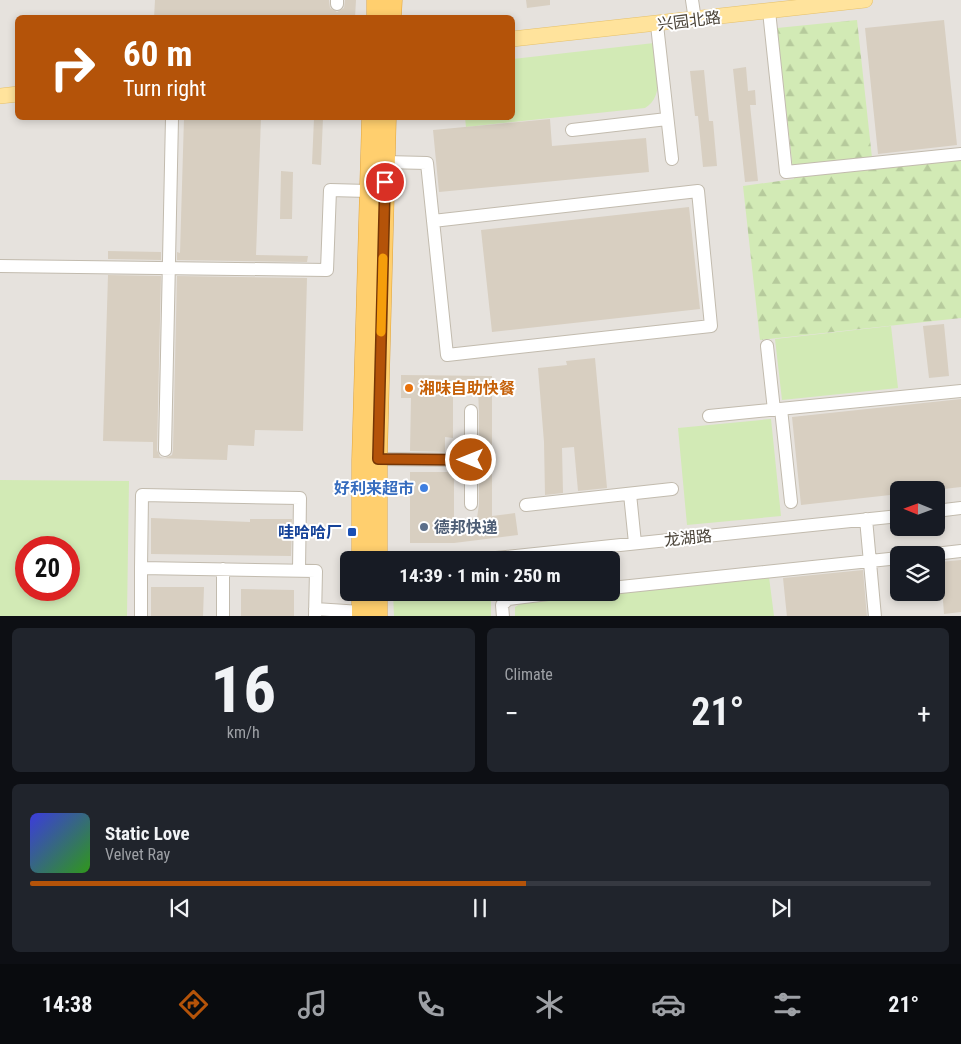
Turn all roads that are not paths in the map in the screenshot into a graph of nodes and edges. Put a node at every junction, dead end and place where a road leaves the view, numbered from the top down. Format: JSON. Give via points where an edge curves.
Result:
{"nodes":[{"id":1,"x":376,"y":0,"type":"edge"},
{"id":2,"x":393,"y":0,"type":"edge"},
{"id":3,"x":692,"y":0,"type":"edge"},
{"id":4,"x":865,"y":0,"type":"edge"},
{"id":5,"x":769,"y":11,"type":"junction"},
{"id":6,"x":376,"y":15,"type":"edge"},
{"id":7,"x":392,"y":15,"type":"edge"},
{"id":8,"x":695,"y":20,"type":"junction"},
{"id":9,"x":658,"y":25,"type":"junction"},
{"id":10,"x":515,"y":39,"type":"edge"},
{"id":11,"x":15,"y":94,"type":"edge"},
{"id":12,"x":0,"y":96,"type":"edge"},
{"id":13,"x":172,"y":120,"type":"edge"},
{"id":14,"x":371,"y":120,"type":"edge"},
{"id":15,"x":388,"y":120,"type":"edge"},
{"id":16,"x":667,"y":120,"type":"junction"},
{"id":17,"x":572,"y":130,"type":"dead end"},
{"id":18,"x":961,"y":154,"type":"edge"},
{"id":19,"x":672,"y":159,"type":"dead end"},
{"id":20,"x":385,"y":162,"type":"junction"},
{"id":21,"x":368,"y":191,"type":"junction"},
{"id":22,"x":433,"y":221,"type":"junction"},
{"id":23,"x":0,"y":266,"type":"edge"},
{"id":24,"x":168,"y":268,"type":"junction"},
{"id":25,"x":767,"y":346,"type":"dead end"},
{"id":26,"x":961,"y":391,"type":"edge"},
{"id":27,"x":778,"y":409,"type":"junction"},
{"id":28,"x":471,"y":411,"type":"dead end"},
{"id":29,"x":709,"y":416,"type":"dead end"},
{"id":30,"x":165,"y":450,"type":"dead end"},
{"id":31,"x":378,"y":459,"type":"junction"},
{"id":32,"x":471,"y":460,"type":"junction"},
{"id":33,"x":672,"y":489,"type":"dead end"},
{"id":34,"x":630,"y":494,"type":"junction"},
{"id":35,"x":791,"y":502,"type":"dead end"},
{"id":36,"x":471,"y":504,"type":"dead end"},
{"id":37,"x":526,"y":505,"type":"dead end"},
{"id":38,"x":961,"y":508,"type":"edge"},
{"id":39,"x":945,"y":510,"type":"edge"},
{"id":40,"x":890,"y":517,"type":"edge"},
{"id":41,"x":866,"y":520,"type":"junction"},
{"id":42,"x":635,"y":543,"type":"junction"},
{"id":43,"x":361,"y":551,"type":"edge"},
{"id":44,"x":378,"y":551,"type":"edge"},
{"id":45,"x":571,"y":551,"type":"edge"},
{"id":46,"x":961,"y":551,"type":"edge"},
{"id":47,"x":945,"y":553,"type":"edge"},
{"id":48,"x":890,"y":559,"type":"edge"},
{"id":49,"x":870,"y":561,"type":"junction"},
{"id":50,"x":141,"y":568,"type":"junction"},
{"id":51,"x":223,"y":569,"type":"junction"},
{"id":52,"x":299,"y":570,"type":"junction"},
{"id":53,"x":620,"y":587,"type":"edge"},
{"id":54,"x":363,"y":601,"type":"edge"},
{"id":55,"x":374,"y":601,"type":"edge"},
{"id":56,"x":505,"y":601,"type":"edge"},
{"id":57,"x":315,"y":613,"type":"edge"},
{"id":58,"x":367,"y":615,"type":"edge"},
{"id":59,"x":140,"y":616,"type":"edge"},
{"id":60,"x":223,"y":616,"type":"edge"},
{"id":61,"x":503,"y":616,"type":"edge"},
{"id":62,"x":875,"y":616,"type":"edge"}],
"edges":[{"from":1,"to":6,"type":"highway"},
{"from":2,"to":7,"type":"highway"},
{"from":3,"to":8,"type":"street"},
{"from":4,"to":5,"type":"main road","name":"兴园北路"},
{"from":5,"to":8,"type":"main road","name":"兴园北路"},
{"from":5,"to":18,"type":"street","via":[[786,172]]},
{"from":8,"to":9,"type":"main road","name":"兴园北路"},
{"from":9,"to":10,"type":"main road","name":"兴园北路"},
{"from":9,"to":16,"type":"street"},
{"from":11,"to":12,"type":"main road"},
{"from":13,"to":24,"type":"street"},
{"from":14,"to":21,"type":"highway"},
{"from":15,"to":20,"type":"highway"},
{"from":16,"to":17,"type":"street"},
{"from":16,"to":19,"type":"street"},
{"from":20,"to":22,"type":"street","via":[[427,163]]},
{"from":20,"to":31,"type":"highway"},
{"from":21,"to":24,"type":"street","via":[[330,190],[327,270]]},
{"from":21,"to":43,"type":"highway"},
{"from":22,"to":22,"type":"street","via":[[447,355],[711,326],[698,191]]},
{"from":23,"to":24,"type":"street"},
{"from":24,"to":30,"type":"street"},
{"from":25,"to":27,"type":"street"},
{"from":26,"to":27,"type":"street"},
{"from":27,"to":29,"type":"street"},
{"from":27,"to":35,"type":"street"},
{"from":28,"to":32,"type":"street"},
{"from":31,"to":32,"type":"street"},
{"from":31,"to":44,"type":"highway"},
{"from":32,"to":36,"type":"street"},
{"from":33,"to":34,"type":"street"},
{"from":34,"to":37,"type":"street"},
{"from":34,"to":42,"type":"street"},
{"from":38,"to":39,"type":"street"},
{"from":40,"to":41,"type":"street","name":"龙湖路"},
{"from":41,"to":42,"type":"street","name":"龙湖路"},
{"from":41,"to":49,"type":"street"},
{"from":42,"to":45,"type":"street","name":"龙湖路"},
{"from":46,"to":47,"type":"street"},
{"from":48,"to":49,"type":"street"},
{"from":49,"to":53,"type":"street"},
{"from":49,"to":62,"type":"street"},
{"from":50,"to":51,"type":"street"},
{"from":50,"to":52,"type":"street","via":[[142,495],[152,495],[300,498]]},
{"from":50,"to":59,"type":"street"},
{"from":51,"to":52,"type":"street"},
{"from":51,"to":60,"type":"street"},
{"from":52,"to":57,"type":"street","via":[[316,571]]},
{"from":54,"to":58,"type":"highway"},
{"from":55,"to":58,"type":"highway"},
{"from":56,"to":61,"type":"street"},
{"from":57,"to":58,"type":"street"}]}
